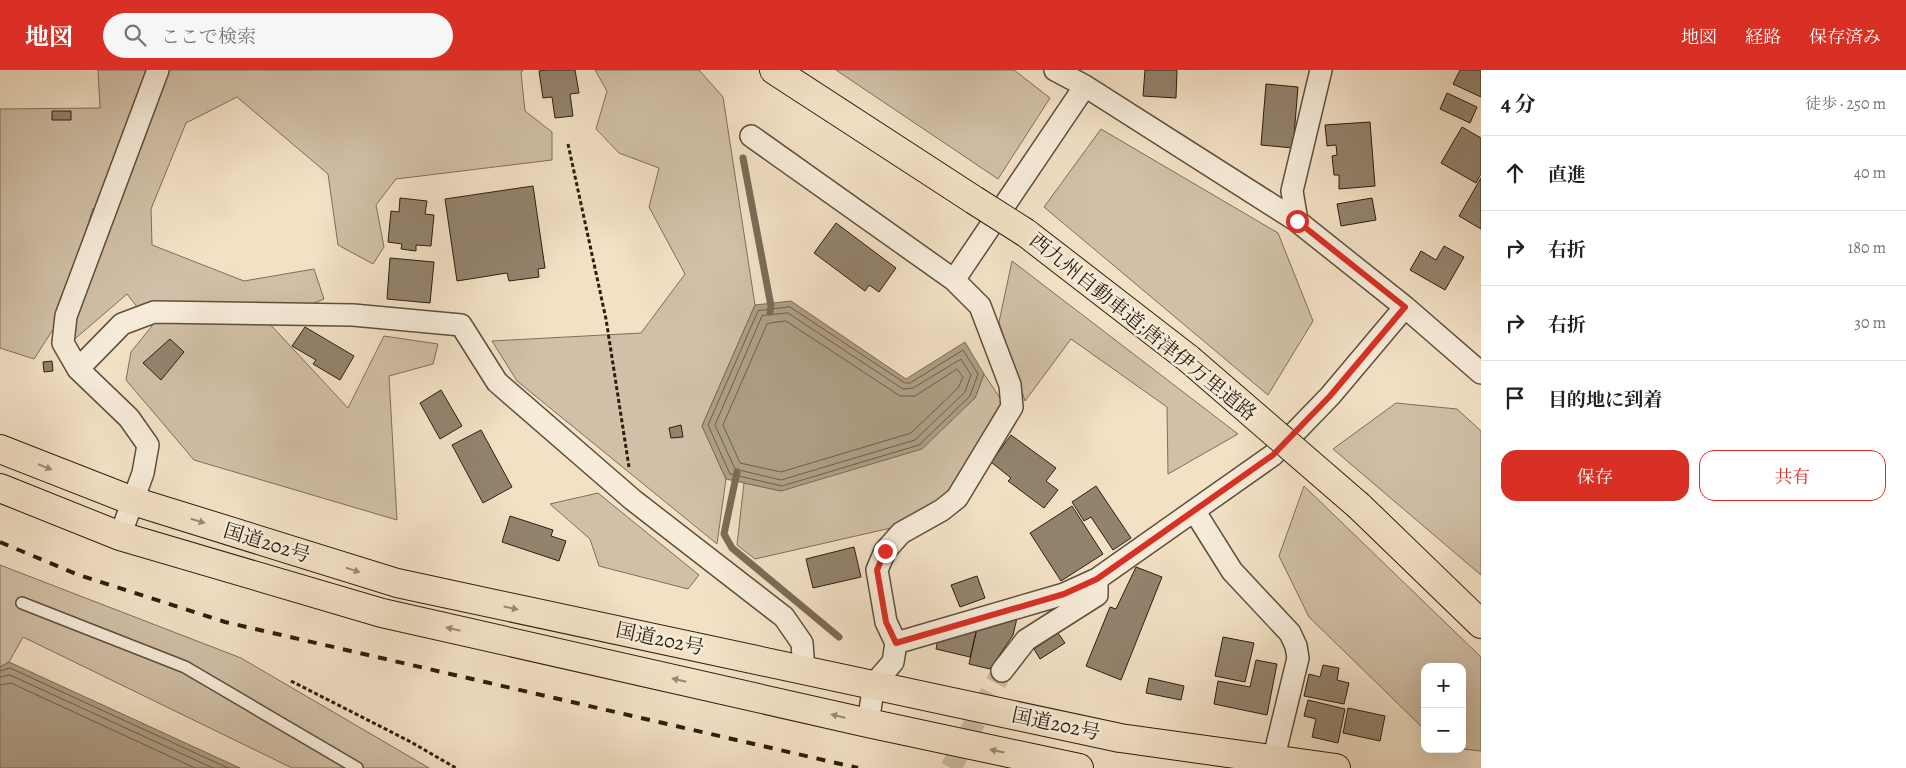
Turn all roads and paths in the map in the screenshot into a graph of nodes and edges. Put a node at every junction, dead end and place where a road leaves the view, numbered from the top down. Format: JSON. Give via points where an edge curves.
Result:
{"nodes":[{"id":1,"x":158,"y":70,"type":"edge"},
{"id":2,"x":774,"y":70,"type":"edge"},
{"id":3,"x":1056,"y":70,"type":"edge"},
{"id":4,"x":1321,"y":70,"type":"edge"},
{"id":5,"x":1085,"y":86,"type":"junction"},
{"id":6,"x":751,"y":136,"type":"dead end"},
{"id":7,"x":568,"y":144,"type":"dead end"},
{"id":8,"x":1297,"y":221,"type":"junction"},
{"id":9,"x":954,"y":280,"type":"junction"},
{"id":10,"x":1405,"y":307,"type":"junction"},
{"id":11,"x":78,"y":369,"type":"junction"},
{"id":12,"x":1481,"y":373,"type":"edge"},
{"id":13,"x":0,"y":449,"type":"edge"},
{"id":14,"x":0,"y":488,"type":"edge"},
{"id":15,"x":633,"y":500,"type":"junction"},
{"id":16,"x":133,"y":501,"type":"junction"},
{"id":17,"x":1195,"y":512,"type":"junction"},
{"id":18,"x":120,"y":536,"type":"junction"},
{"id":19,"x":1097,"y":579,"type":"junction"},
{"id":20,"x":22,"y":604,"type":"dead end"},
{"id":21,"x":1481,"y":624,"type":"edge"},
{"id":22,"x":896,"y":643,"type":"junction"},
{"id":23,"x":804,"y":670,"type":"junction"},
{"id":24,"x":1002,"y":672,"type":"tunnel mouth"},
{"id":25,"x":291,"y":680,"type":"dead end"},
{"id":26,"x":874,"y":684,"type":"junction"},
{"id":27,"x":868,"y":723,"type":"junction"},
{"id":28,"x":1273,"y":761,"type":"junction"},
{"id":29,"x":357,"y":768,"type":"edge"},
{"id":30,"x":456,"y":768,"type":"edge"},
{"id":31,"x":1079,"y":768,"type":"edge"},
{"id":32,"x":1336,"y":768,"type":"edge"}],
"edges":[{"from":1,"to":11,"type":"street","via":[[66,316],[63,344]]},
{"from":2,"to":21,"type":"highway","name":"西九州自動車道;唐津伊万里道路","bridge":true,"via":[[1026,233],[1189,359],[1359,506]]},
{"from":3,"to":5,"type":"street"},
{"from":4,"to":8,"type":"street","via":[[1292,191]]},
{"from":5,"to":8,"type":"street"},
{"from":5,"to":9,"type":"street"},
{"from":6,"to":9,"type":"street"},
{"from":7,"to":15,"type":"path","via":[[606,319]]},
{"from":8,"to":10,"type":"street"},
{"from":9,"to":22,"type":"street","via":[[980,306],[1010,385],[1012,408],[957,498],[901,533],[885,551],[877,570],[886,622]]},
{"from":10,"to":12,"type":"street"},
{"from":10,"to":17,"type":"street","via":[[1330,396],[1273,455]]},
{"from":11,"to":15,"type":"street","via":[[122,324],[154,312],[353,315],[461,325],[497,382]]},
{"from":11,"to":16,"type":"street","via":[[129,418],[148,445]]},
{"from":13,"to":16,"type":"highway","name":"国道202号","one_way":true},
{"from":14,"to":18,"type":"highway","name":"国道202号"},
{"from":15,"to":23,"type":"street","via":[[784,617],[802,643]]},
{"from":16,"to":18,"type":"street"},
{"from":16,"to":23,"type":"highway","name":"国道202号","one_way":true,"via":[[398,583]]},
{"from":17,"to":19,"type":"street"},
{"from":17,"to":28,"type":"street","via":[[1232,571],[1290,633],[1296,646],[1298,658]]},
{"from":27,"to":18,"type":"highway","name":"国道202号","one_way":true,"via":[[382,613]]},
{"from":19,"to":22,"type":"street","via":[[1064,594]]},
{"from":19,"to":24,"type":"street","via":[[1097,595],[1026,640]]},
{"from":20,"to":29,"type":"lane","via":[[185,667]]},
{"from":22,"to":26,"type":"street","via":[[893,662]]},
{"from":23,"to":26,"type":"highway","name":"国道202号"},
{"from":25,"to":30,"type":"path"},
{"from":26,"to":27,"type":"street"},
{"from":26,"to":28,"type":"highway","name":"国道202号","via":[[1120,738]]},
{"from":31,"to":27,"type":"highway","name":"国道202号","one_way":true},
{"from":28,"to":32,"type":"highway","name":"国道202号"}]}
